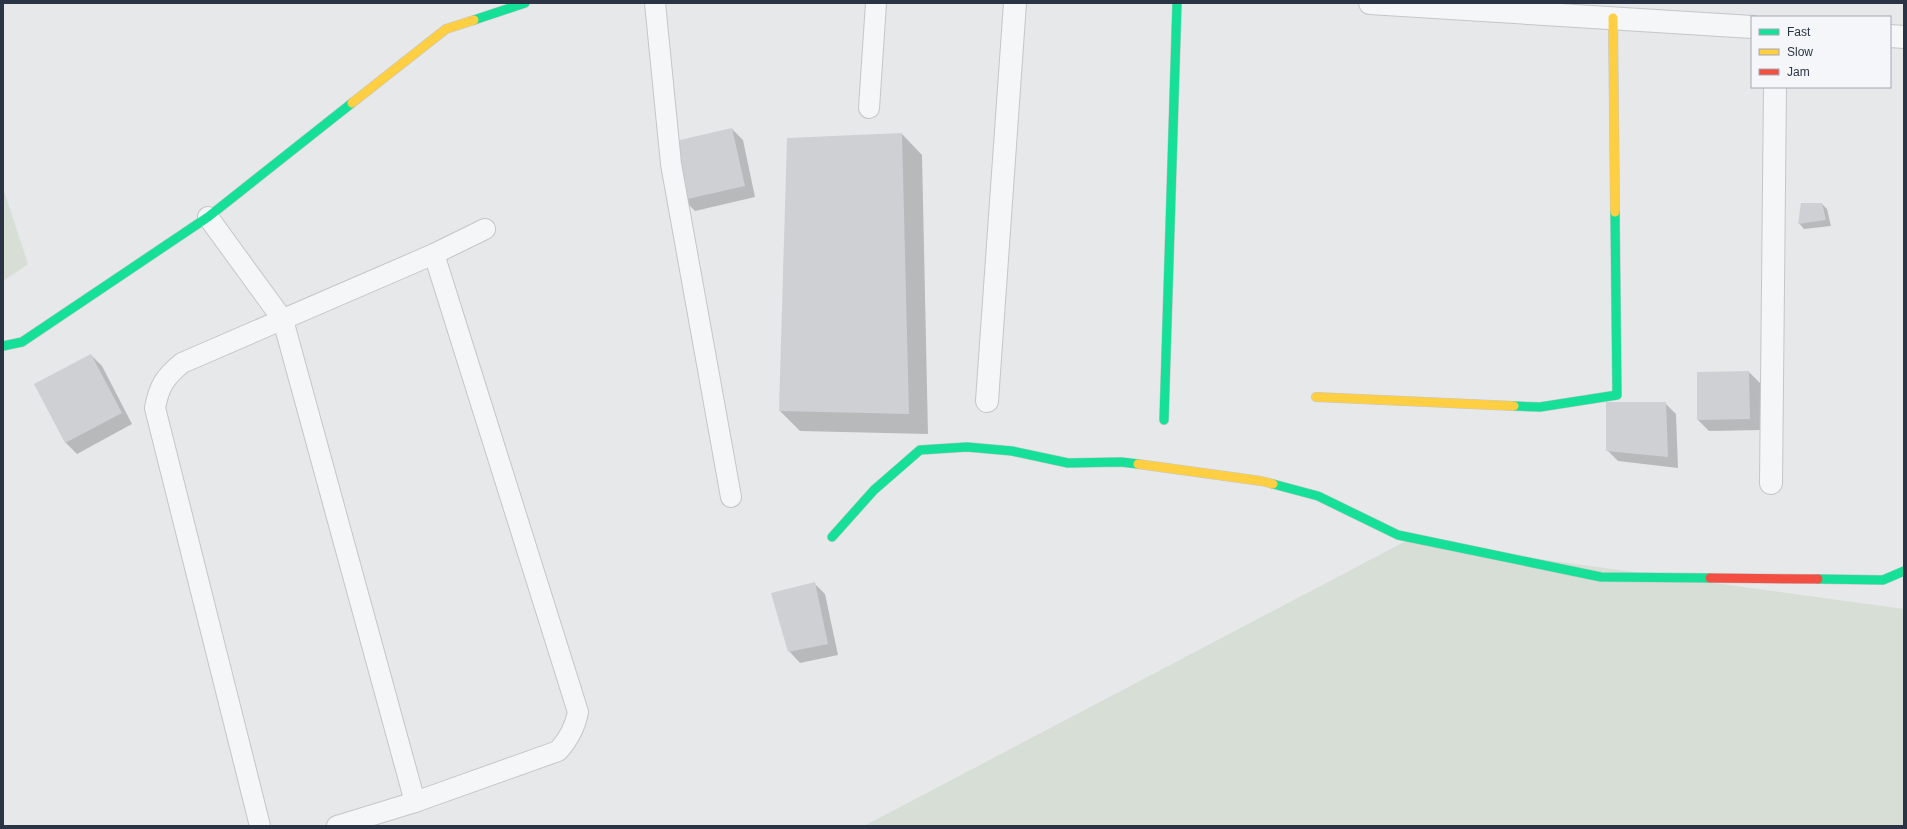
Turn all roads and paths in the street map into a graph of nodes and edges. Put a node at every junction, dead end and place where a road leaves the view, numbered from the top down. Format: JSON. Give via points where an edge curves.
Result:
{"nodes":[{"id":1,"x":525,"y":3,"type":"edge"},
{"id":2,"x":655,"y":3,"type":"edge"},
{"id":3,"x":876,"y":3,"type":"edge"},
{"id":4,"x":1015,"y":3,"type":"edge"},
{"id":5,"x":1177,"y":3,"type":"edge"},
{"id":6,"x":1370,"y":3,"type":"edge"},
{"id":7,"x":1613,"y":18,"type":"junction"},
{"id":8,"x":1751,"y":27,"type":"edge"},
{"id":9,"x":1891,"y":36,"type":"edge"},
{"id":10,"x":1904,"y":37,"type":"edge"},
{"id":11,"x":1775,"y":88,"type":"edge"},
{"id":12,"x":869,"y":108,"type":"dead end"},
{"id":13,"x":208,"y":217,"type":"junction"},
{"id":14,"x":485,"y":229,"type":"dead end"},
{"id":15,"x":434,"y":254,"type":"junction"},
{"id":16,"x":283,"y":320,"type":"junction"},
{"id":17,"x":3,"y":346,"type":"edge"},
{"id":18,"x":1316,"y":397,"type":"dead end"},
{"id":19,"x":987,"y":401,"type":"dead end"},
{"id":20,"x":1164,"y":420,"type":"dead end"},
{"id":21,"x":1771,"y":483,"type":"dead end"},
{"id":22,"x":732,"y":497,"type":"dead end"},
{"id":23,"x":832,"y":537,"type":"dead end"},
{"id":24,"x":1904,"y":571,"type":"edge"},
{"id":25,"x":415,"y":802,"type":"junction"},
{"id":26,"x":260,"y":826,"type":"edge"},
{"id":27,"x":337,"y":826,"type":"edge"}],
"edges":[{"from":1,"to":13,"type":"street","via":[[446,29]]},
{"from":2,"to":22,"type":"lane","via":[[671,164]]},
{"from":3,"to":12,"type":"lane"},
{"from":4,"to":19,"type":"street"},
{"from":5,"to":20,"type":"street"},
{"from":6,"to":7,"type":"street"},
{"from":7,"to":8,"type":"street"},
{"from":7,"to":18,"type":"street","via":[[1617,395],[1540,407]]},
{"from":9,"to":10,"type":"street"},
{"from":11,"to":21,"type":"street"},
{"from":13,"to":16,"type":"lane"},
{"from":13,"to":17,"type":"street","via":[[22,342]]},
{"from":14,"to":15,"type":"lane"},
{"from":15,"to":16,"type":"lane"},
{"from":15,"to":25,"type":"lane","via":[[578,712],[576,725],[558,751]]},
{"from":16,"to":25,"type":"lane"},
{"from":16,"to":26,"type":"lane","via":[[182,363],[169,374],[159,390],[155,408]]},
{"from":23,"to":24,"type":"street","via":[[874,490],[920,450],[967,447],[1012,451],[1068,463],[1121,462],[1261,481],[1318,496],[1398,535],[1601,577],[1884,580]]},
{"from":25,"to":27,"type":"lane"}]}
